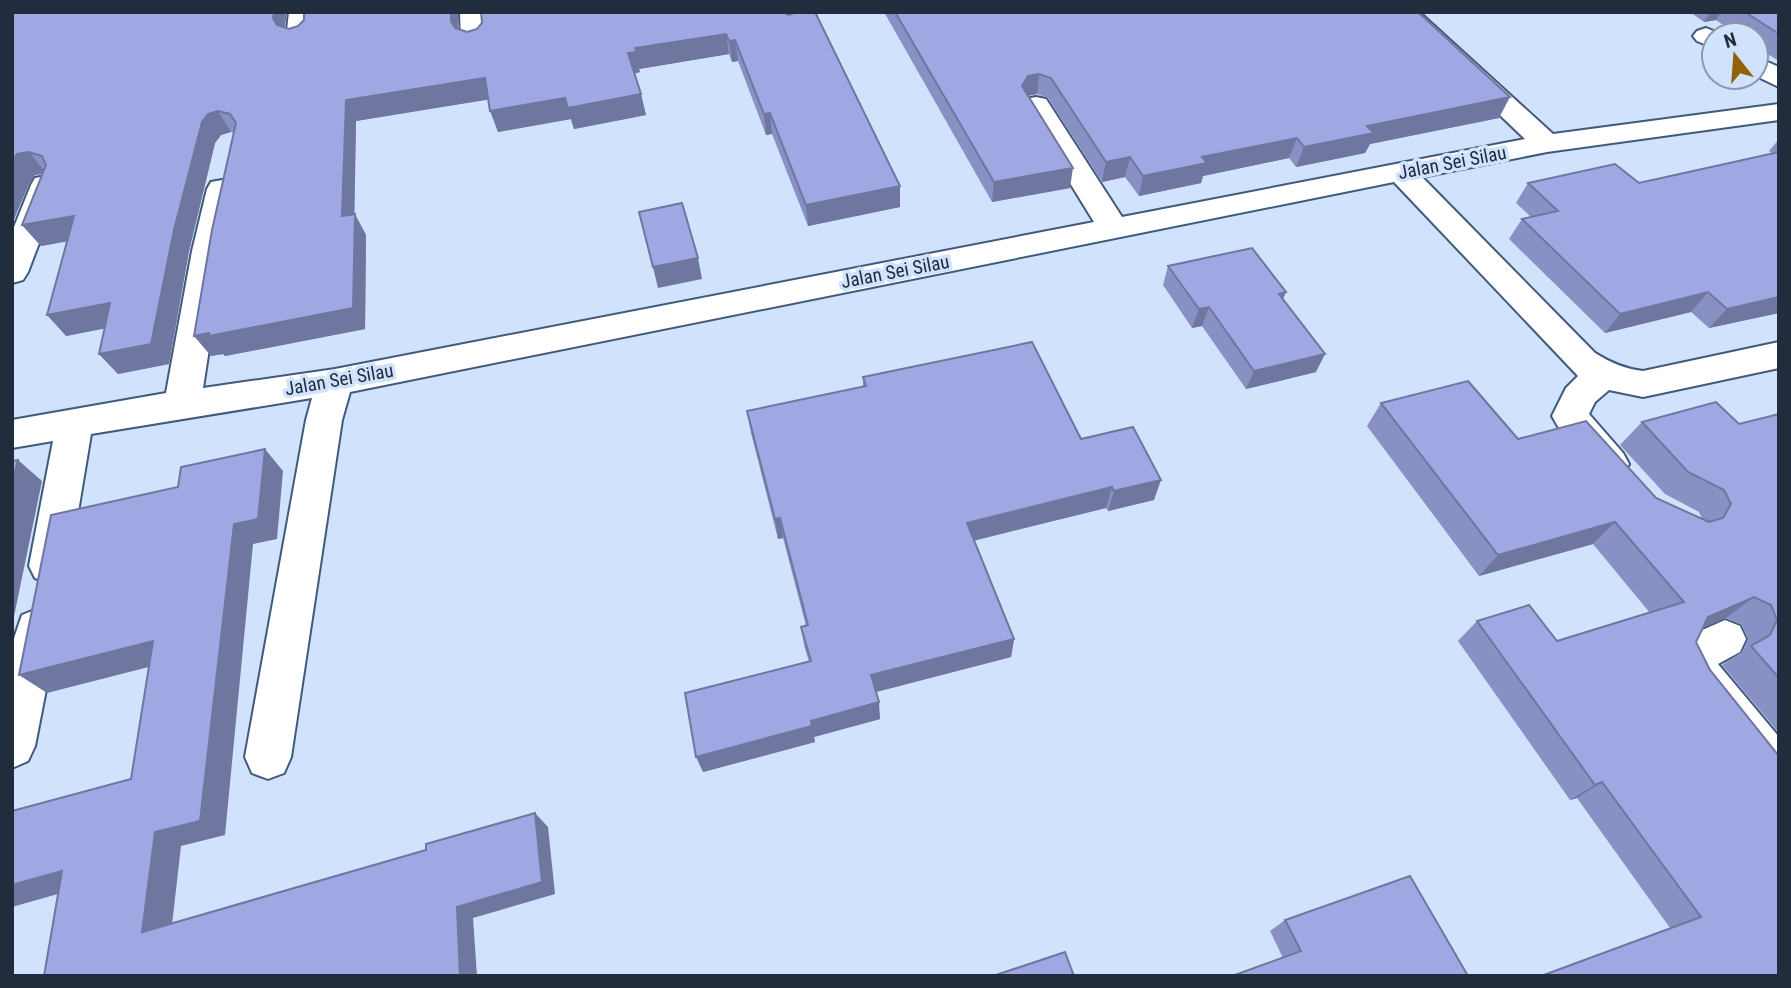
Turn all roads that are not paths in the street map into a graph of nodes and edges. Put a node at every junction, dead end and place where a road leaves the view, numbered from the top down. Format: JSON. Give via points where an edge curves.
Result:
{"nodes":[{"id":1,"x":302,"y":12,"type":"edge"},
{"id":2,"x":472,"y":12,"type":"edge"},
{"id":3,"x":1404,"y":12,"type":"edge"},
{"id":4,"x":299,"y":39,"type":"edge"},
{"id":5,"x":474,"y":42,"type":"edge"},
{"id":6,"x":1036,"y":106,"type":"edge"},
{"id":7,"x":1779,"y":112,"type":"edge"},
{"id":8,"x":1547,"y":143,"type":"junction"},
{"id":9,"x":229,"y":157,"type":"edge"},
{"id":10,"x":1401,"y":172,"type":"junction"},
{"id":11,"x":46,"y":185,"type":"edge"},
{"id":12,"x":1114,"y":229,"type":"junction"},
{"id":13,"x":12,"y":272,"type":"edge"},
{"id":14,"x":1779,"y":355,"type":"edge"},
{"id":15,"x":1604,"y":376,"type":"junction"},
{"id":16,"x":335,"y":382,"type":"junction"},
{"id":17,"x":182,"y":404,"type":"junction"},
{"id":18,"x":75,"y":423,"type":"junction"},
{"id":19,"x":12,"y":434,"type":"edge"},
{"id":20,"x":1632,"y":488,"type":"edge"},
{"id":21,"x":1725,"y":639,"type":"edge"},
{"id":22,"x":12,"y":746,"type":"edge"},
{"id":23,"x":268,"y":757,"type":"dead end"},
{"id":24,"x":1779,"y":773,"type":"edge"}],
"edges":[{"from":1,"to":4,"type":"street"},
{"from":2,"to":5,"type":"street"},
{"from":3,"to":8,"type":"street"},
{"from":6,"to":12,"type":"street"},
{"from":7,"to":8,"type":"street","name":"Jalan Sei Silau"},
{"from":8,"to":10,"type":"street","name":"Jalan Sei Silau"},
{"from":9,"to":17,"type":"street"},
{"from":10,"to":12,"type":"street","name":"Jalan Sei Silau"},
{"from":10,"to":15,"type":"street","via":[[1583,362]]},
{"from":11,"to":13,"type":"street"},
{"from":12,"to":16,"type":"street","name":"Jalan Sei Silau"},
{"from":14,"to":15,"type":"street","via":[[1643,383]]},
{"from":15,"to":20,"type":"street","via":[[1582,389],[1570,416]]},
{"from":16,"to":17,"type":"street","name":"Jalan Sei Silau"},
{"from":16,"to":23,"type":"street","via":[[324,420]]},
{"from":17,"to":18,"type":"street","name":"Jalan Sei Silau"},
{"from":18,"to":19,"type":"street","name":"Jalan Sei Silau"},
{"from":18,"to":22,"type":"street"},
{"from":21,"to":24,"type":"street","via":[[1697,653],[1694,662]]}]}
